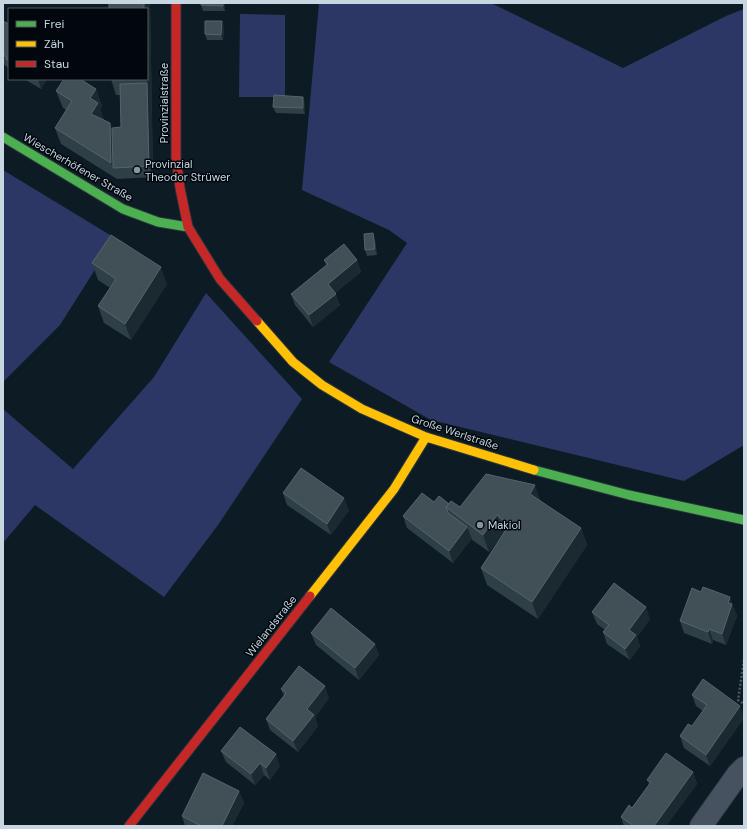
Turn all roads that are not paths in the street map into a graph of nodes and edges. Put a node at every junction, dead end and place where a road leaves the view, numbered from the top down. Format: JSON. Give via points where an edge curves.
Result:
{"nodes":[{"id":1,"x":176,"y":3,"type":"edge"},
{"id":2,"x":3,"y":137,"type":"edge"},
{"id":3,"x":188,"y":227,"type":"junction"},
{"id":4,"x":426,"y":437,"type":"junction"},
{"id":5,"x":744,"y":520,"type":"edge"},
{"id":6,"x":744,"y":768,"type":"edge"},
{"id":7,"x":129,"y":826,"type":"edge"},
{"id":8,"x":701,"y":826,"type":"edge"}],
"edges":[{"from":1,"to":3,"type":"street","name":"Provinzialstraße","via":[[176,157]]},
{"from":2,"to":3,"type":"street","name":"Wiescherhöfener Straße","via":[[123,209],[158,222]]},
{"from":3,"to":4,"type":"street","name":"Große Werlstraße","via":[[220,279],[293,362],[322,385],[362,409]]},
{"from":4,"to":5,"type":"street","name":"Große Werlstraße","via":[[629,495]]},
{"from":4,"to":7,"type":"street","name":"Wielandstraße","via":[[394,489]]},
{"from":6,"to":8,"type":"street"}]}
